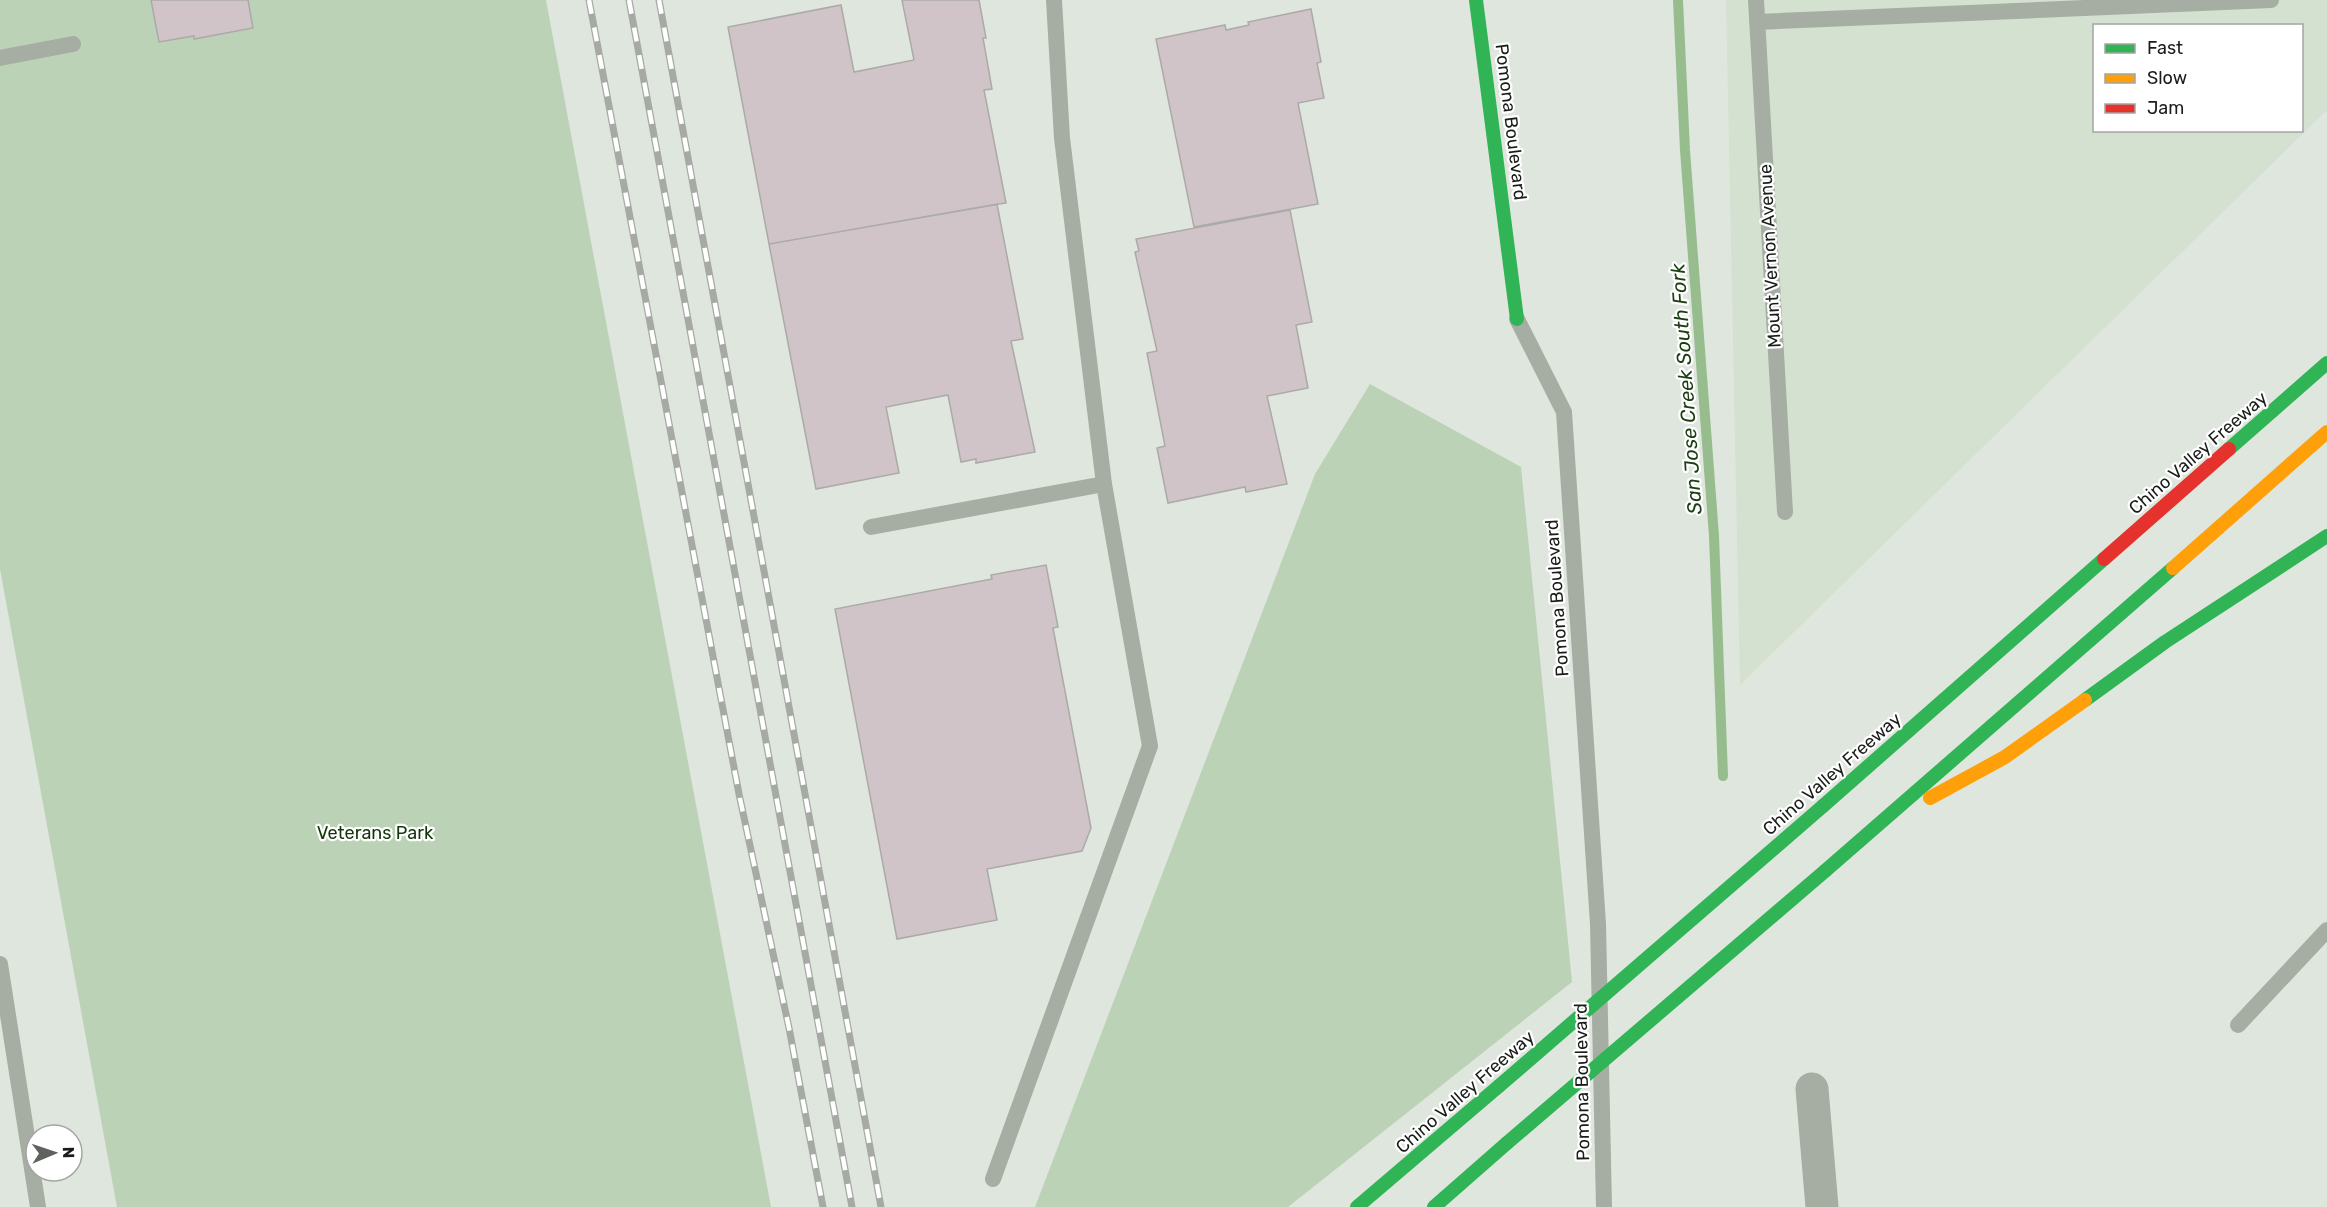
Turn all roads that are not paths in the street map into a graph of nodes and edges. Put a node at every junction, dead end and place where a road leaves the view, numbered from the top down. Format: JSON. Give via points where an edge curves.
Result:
{"nodes":[{"id":1,"x":1054,"y":0,"type":"edge"},
{"id":2,"x":1476,"y":0,"type":"edge"},
{"id":3,"x":1756,"y":0,"type":"edge"},
{"id":4,"x":2271,"y":0,"type":"edge"},
{"id":5,"x":1757,"y":22,"type":"junction"},
{"id":6,"x":73,"y":44,"type":"dead end"},
{"id":7,"x":0,"y":58,"type":"edge"},
{"id":8,"x":1517,"y":319,"type":"joint"},
{"id":9,"x":2327,"y":348,"type":"edge"},
{"id":10,"x":2327,"y":363,"type":"edge"},
{"id":11,"x":2253,"y":429,"type":"junction"},
{"id":12,"x":2327,"y":432,"type":"edge"},
{"id":13,"x":1104,"y":484,"type":"junction"},
{"id":14,"x":1785,"y":512,"type":"dead end"},
{"id":15,"x":871,"y":527,"type":"dead end"},
{"id":16,"x":2327,"y":536,"type":"edge"},
{"id":17,"x":1881,"y":824,"type":"junction"},
{"id":18,"x":2327,"y":930,"type":"edge"},
{"id":19,"x":0,"y":964,"type":"edge"},
{"id":20,"x":2238,"y":1025,"type":"dead end"},
{"id":21,"x":1812,"y":1089,"type":"dead end"},
{"id":22,"x":993,"y":1179,"type":"dead end"},
{"id":23,"x":38,"y":1207,"type":"edge"},
{"id":24,"x":1357,"y":1207,"type":"edge"},
{"id":25,"x":1434,"y":1207,"type":"edge"},
{"id":26,"x":1604,"y":1207,"type":"edge"},
{"id":27,"x":1822,"y":1207,"type":"edge"}],
"edges":[{"from":1,"to":13,"type":"lane","via":[[1062,138]]},
{"from":2,"to":8,"type":"main road","name":"Pomona Boulevard"},
{"from":3,"to":5,"type":"lane","name":"Mount Vernon Avenue"},
{"from":4,"to":5,"type":"lane"},
{"from":5,"to":14,"type":"lane","name":"Mount Vernon Avenue"},
{"from":6,"to":7,"type":"lane"},
{"from":8,"to":26,"type":"lane","name":"Pomona Boulevard","via":[[1564,412],[1599,924]]},
{"from":9,"to":11,"type":"main road"},
{"from":10,"to":11,"type":"main road","name":"Chino Valley Freeway"},
{"from":11,"to":24,"type":"main road","name":"Chino Valley Freeway","bridge":true},
{"from":12,"to":17,"type":"main road"},
{"from":13,"to":15,"type":"lane"},
{"from":13,"to":22,"type":"lane","via":[[1150,746]]},
{"from":16,"to":17,"type":"main road","via":[[2165,642],[2005,757]]},
{"from":17,"to":25,"type":"main road","bridge":true},
{"from":18,"to":20,"type":"lane"},
{"from":19,"to":23,"type":"lane"},
{"from":21,"to":27,"type":"street"}]}
